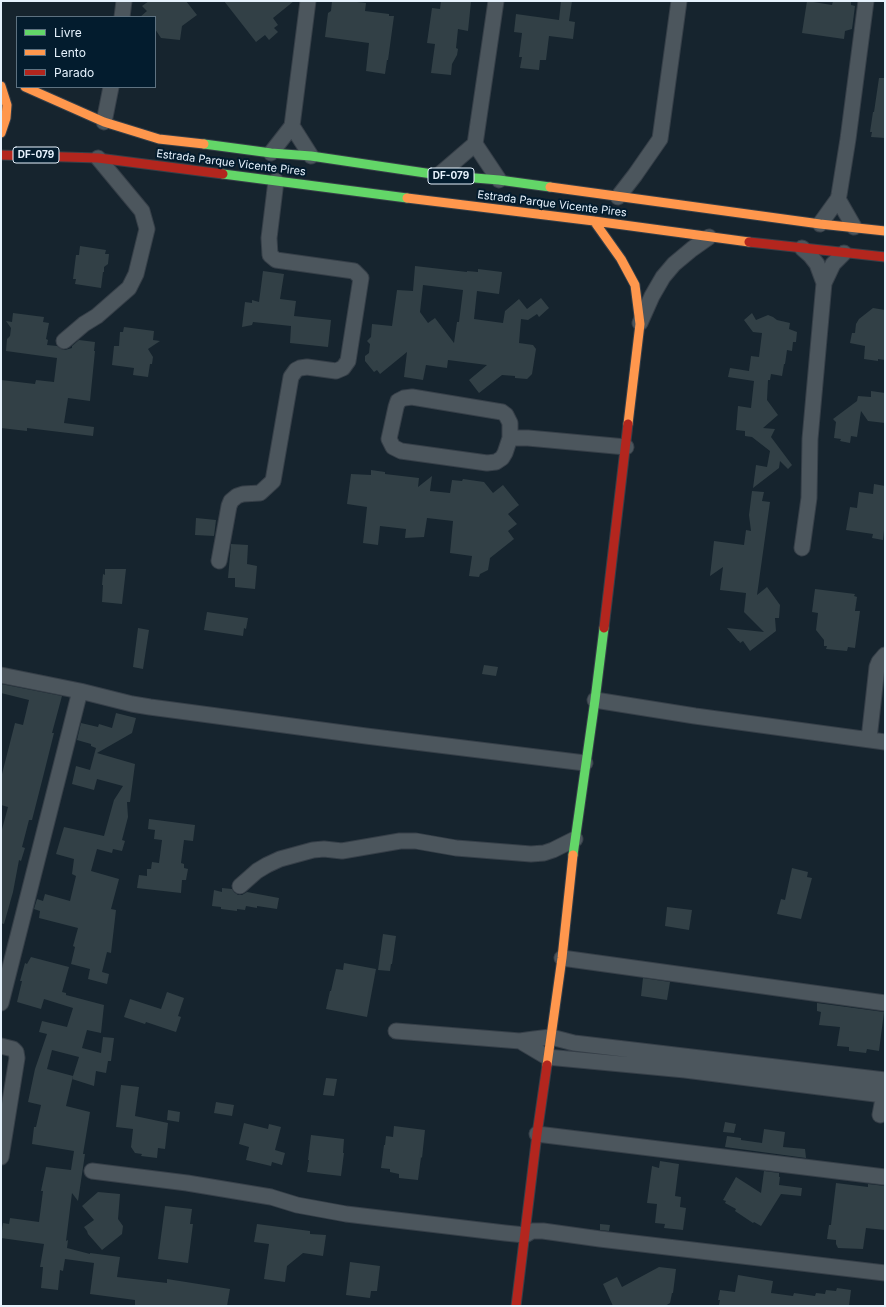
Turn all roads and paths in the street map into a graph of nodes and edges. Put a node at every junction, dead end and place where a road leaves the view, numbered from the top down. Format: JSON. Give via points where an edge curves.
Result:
{"nodes":[{"id":1,"x":124,"y":1,"type":"edge"},
{"id":2,"x":308,"y":1,"type":"edge"},
{"id":3,"x":496,"y":1,"type":"edge"},
{"id":4,"x":679,"y":1,"type":"edge"},
{"id":5,"x":866,"y":1,"type":"edge"},
{"id":6,"x":122,"y":16,"type":"edge"},
{"id":7,"x":3,"y":80,"type":"edge"},
{"id":8,"x":27,"y":88,"type":"edge"},
{"id":9,"x":111,"y":88,"type":"edge"},
{"id":10,"x":104,"y":122,"type":"junction"},
{"id":11,"x":292,"y":126,"type":"junction"},
{"id":12,"x":1,"y":133,"type":"edge"},
{"id":13,"x":475,"y":144,"type":"junction"},
{"id":14,"x":271,"y":153,"type":"junction"},
{"id":15,"x":1,"y":155,"type":"edge"},
{"id":16,"x":311,"y":156,"type":"junction"},
{"id":17,"x":98,"y":158,"type":"junction"},
{"id":18,"x":439,"y":175,"type":"junction"},
{"id":19,"x":499,"y":180,"type":"junction"},
{"id":20,"x":276,"y":181,"type":"junction"},
{"id":21,"x":618,"y":197,"type":"junction"},
{"id":22,"x":838,"y":199,"type":"junction"},
{"id":23,"x":594,"y":220,"type":"junction"},
{"id":24,"x":820,"y":224,"type":"junction"},
{"id":25,"x":854,"y":227,"type":"junction"},
{"id":26,"x":885,"y":231,"type":"edge"},
{"id":27,"x":710,"y":237,"type":"junction"},
{"id":28,"x":802,"y":248,"type":"junction"},
{"id":29,"x":844,"y":253,"type":"junction"},
{"id":30,"x":885,"y":257,"type":"edge"},
{"id":31,"x":824,"y":283,"type":"junction"},
{"id":32,"x":640,"y":324,"type":"junction"},
{"id":33,"x":64,"y":341,"type":"dead end"},
{"id":34,"x":510,"y":438,"type":"junction"},
{"id":35,"x":626,"y":447,"type":"junction"},
{"id":36,"x":802,"y":548,"type":"dead end"},
{"id":37,"x":219,"y":561,"type":"dead end"},
{"id":38,"x":885,"y":655,"type":"edge"},
{"id":39,"x":1,"y":675,"type":"edge"},
{"id":40,"x":80,"y":691,"type":"junction"},
{"id":41,"x":595,"y":700,"type":"junction"},
{"id":42,"x":869,"y":739,"type":"junction"},
{"id":43,"x":885,"y":742,"type":"edge"},
{"id":44,"x":586,"y":763,"type":"junction"},
{"id":45,"x":575,"y":839,"type":"junction"},
{"id":46,"x":240,"y":886,"type":"dead end"},
{"id":47,"x":562,"y":958,"type":"junction"},
{"id":48,"x":1,"y":1003,"type":"edge"},
{"id":49,"x":885,"y":1003,"type":"edge"},
{"id":50,"x":396,"y":1031,"type":"dead end"},
{"id":51,"x":551,"y":1037,"type":"junction"},
{"id":52,"x":520,"y":1041,"type":"junction"},
{"id":53,"x":1,"y":1046,"type":"edge"},
{"id":54,"x":547,"y":1057,"type":"junction"},
{"id":55,"x":686,"y":1063,"type":"junction"},
{"id":56,"x":814,"y":1079,"type":"junction"},
{"id":57,"x":885,"y":1080,"type":"edge"},
{"id":58,"x":884,"y":1091,"type":"edge"},
{"id":59,"x":880,"y":1115,"type":"dead end"},
{"id":60,"x":537,"y":1134,"type":"junction"},
{"id":61,"x":1,"y":1157,"type":"edge"},
{"id":62,"x":92,"y":1171,"type":"dead end"},
{"id":63,"x":885,"y":1177,"type":"edge"},
{"id":64,"x":526,"y":1234,"type":"junction"},
{"id":65,"x":885,"y":1273,"type":"edge"},
{"id":66,"x":516,"y":1306,"type":"edge"}],
"edges":[{"from":1,"to":6,"type":"street"},
{"from":2,"to":11,"type":"street"},
{"from":3,"to":13,"type":"street"},
{"from":4,"to":21,"type":"street","via":[[660,138]]},
{"from":5,"to":22,"type":"street"},
{"from":7,"to":12,"type":"main road","via":[[7,105]]},
{"from":8,"to":10,"type":"main road","name":"Estrada Parque Vicente Pires","number":"DF-079"},
{"from":9,"to":10,"type":"street"},
{"from":10,"to":14,"type":"main road","name":"Estrada Parque Vicente Pires","number":"DF-079","via":[[159,139]]},
{"from":11,"to":14,"type":"street"},
{"from":11,"to":16,"type":"street"},
{"from":13,"to":18,"type":"street"},
{"from":13,"to":19,"type":"street"},
{"from":14,"to":16,"type":"main road","name":"Estrada Parque Vicente Pires","number":"DF-079"},
{"from":15,"to":17,"type":"main road","name":"Estrada Parque Vicente Pires","number":"DF-079"},
{"from":16,"to":18,"type":"main road","name":"Estrada Parque Vicente Pires","number":"DF-079"},
{"from":17,"to":20,"type":"main road","name":"Estrada Parque Vicente Pires","number":"DF-079"},
{"from":17,"to":33,"type":"street","via":[[142,211],[147,229],[136,274],[129,288]]},
{"from":18,"to":19,"type":"main road","name":"Estrada Parque Vicente Pires","number":"DF-079"},
{"from":19,"to":21,"type":"main road","name":"Estrada Parque Vicente Pires","number":"DF-079"},
{"from":20,"to":23,"type":"main road","name":"Estrada Parque Vicente Pires","number":"DF-079"},
{"from":20,"to":37,"type":"street","via":[[269,238],[270,255],[276,260],[354,271],[361,278],[348,361],[343,368],[336,371],[307,367],[296,370],[291,378],[273,481],[260,493],[243,494],[231,501]]},
{"from":21,"to":24,"type":"main road","name":"Estrada Parque Vicente Pires","number":"DF-079"},
{"from":22,"to":24,"type":"street"},
{"from":22,"to":25,"type":"street"},
{"from":23,"to":27,"type":"main road","name":"Estrada Parque Vicente Pires","number":"DF-079"},
{"from":23,"to":32,"type":"main road","via":[[621,259],[635,285]]},
{"from":24,"to":25,"type":"main road","name":"Estrada Parque Vicente Pires","number":"DF-079"},
{"from":25,"to":26,"type":"main road","name":"Estrada Parque Vicente Pires","number":"DF-079"},
{"from":27,"to":28,"type":"main road","name":"Estrada Parque Vicente Pires","number":"DF-079"},
{"from":27,"to":32,"type":"street","via":[[674,264],[663,277]]},
{"from":28,"to":29,"type":"main road","name":"Estrada Parque Vicente Pires","number":"DF-079"},
{"from":28,"to":31,"type":"street","via":[[817,264]]},
{"from":29,"to":30,"type":"main road","name":"Estrada Parque Vicente Pires","number":"DF-079"},
{"from":29,"to":31,"type":"street","via":[[833,264]]},
{"from":31,"to":36,"type":"street","via":[[810,439],[809,498]]},
{"from":32,"to":35,"type":"main road"},
{"from":34,"to":34,"type":"street","via":[[502,458],[487,463],[401,451],[393,447],[389,439],[398,401],[412,397],[502,412],[510,422]]},
{"from":34,"to":35,"type":"street"},
{"from":35,"to":41,"type":"main road"},
{"from":38,"to":42,"type":"street","via":[[878,667]]},
{"from":39,"to":40,"type":"street"},
{"from":40,"to":44,"type":"street","via":[[145,706]]},
{"from":40,"to":48,"type":"street"},
{"from":41,"to":42,"type":"street"},
{"from":41,"to":44,"type":"main road"},
{"from":42,"to":43,"type":"street"},
{"from":44,"to":45,"type":"main road"},
{"from":45,"to":46,"type":"street","via":[[553,850],[531,854],[456,848],[416,841],[400,841],[342,851],[313,850],[267,865]]},
{"from":45,"to":47,"type":"main road"},
{"from":47,"to":49,"type":"street"},
{"from":47,"to":51,"type":"main road"},
{"from":50,"to":52,"type":"street"},
{"from":51,"to":52,"type":"street"},
{"from":51,"to":54,"type":"main road"},
{"from":51,"to":55,"type":"street"},
{"from":52,"to":54,"type":"street"},
{"from":53,"to":61,"type":"street","via":[[12,1049],[16,1052],[17,1058]]},
{"from":54,"to":55,"type":"street"},
{"from":54,"to":60,"type":"main road"},
{"from":55,"to":56,"type":"street"},
{"from":56,"to":57,"type":"street"},
{"from":56,"to":58,"type":"street"},
{"from":58,"to":59,"type":"street"},
{"from":60,"to":63,"type":"street"},
{"from":60,"to":64,"type":"main road"},
{"from":62,"to":64,"type":"street","via":[[271,1197],[297,1205],[346,1214]]},
{"from":64,"to":65,"type":"street","via":[[543,1231]]},
{"from":64,"to":66,"type":"main road"}]}
